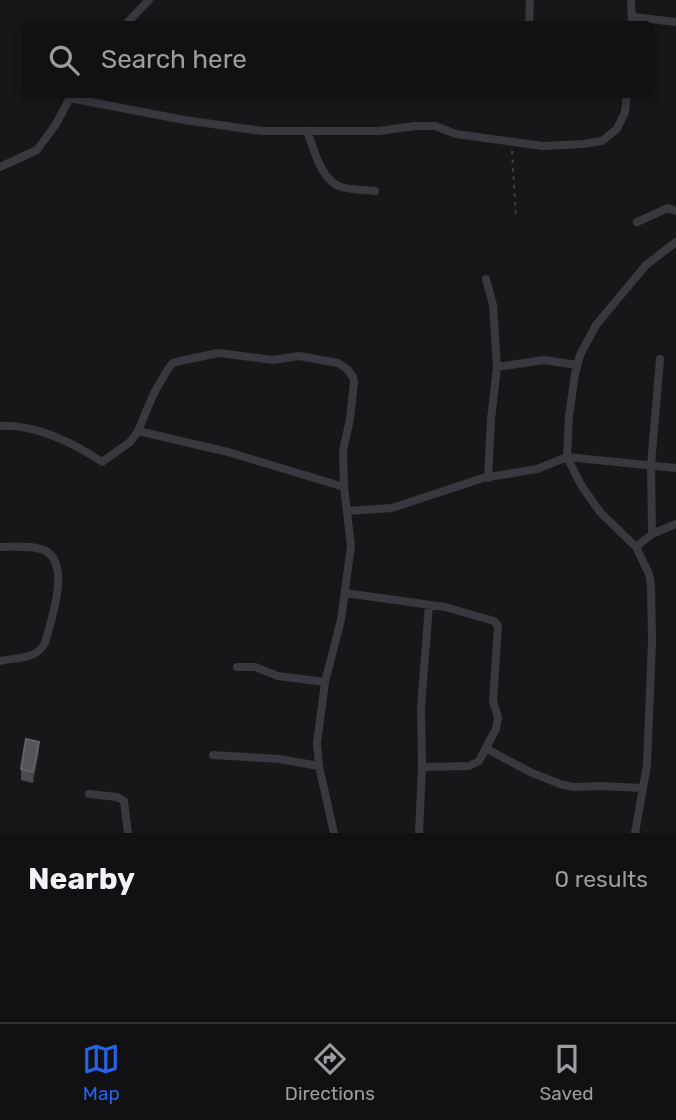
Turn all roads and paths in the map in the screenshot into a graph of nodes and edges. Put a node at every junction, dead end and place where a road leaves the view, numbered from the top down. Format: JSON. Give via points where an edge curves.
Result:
{"nodes":[{"id":1,"x":149,"y":0,"type":"edge"},
{"id":2,"x":530,"y":0,"type":"edge"},
{"id":3,"x":631,"y":0,"type":"edge"},
{"id":4,"x":129,"y":21,"type":"edge"},
{"id":5,"x":528,"y":21,"type":"edge"},
{"id":6,"x":632,"y":21,"type":"edge"},
{"id":7,"x":655,"y":22,"type":"edge"},
{"id":8,"x":676,"y":22,"type":"edge"},
{"id":9,"x":70,"y":98,"type":"edge"},
{"id":10,"x":80,"y":98,"type":"edge"},
{"id":11,"x":627,"y":98,"type":"edge"},
{"id":12,"x":307,"y":131,"type":"junction"},
{"id":13,"x":512,"y":143,"type":"junction"},
{"id":14,"x":0,"y":167,"type":"edge"},
{"id":15,"x":375,"y":191,"type":"dead end"},
{"id":16,"x":676,"y":211,"type":"edge"},
{"id":17,"x":516,"y":219,"type":"dead end"},
{"id":18,"x":637,"y":222,"type":"dead end"},
{"id":19,"x":676,"y":242,"type":"edge"},
{"id":20,"x":486,"y":279,"type":"dead end"},
{"id":21,"x":660,"y":359,"type":"dead end"},
{"id":22,"x":578,"y":365,"type":"junction"},
{"id":23,"x":496,"y":367,"type":"junction"},
{"id":24,"x":0,"y":426,"type":"edge"},
{"id":25,"x":138,"y":431,"type":"junction"},
{"id":26,"x":567,"y":457,"type":"junction"},
{"id":27,"x":651,"y":465,"type":"junction"},
{"id":28,"x":676,"y":468,"type":"edge"},
{"id":29,"x":488,"y":478,"type":"junction"},
{"id":30,"x":344,"y":488,"type":"junction"},
{"id":31,"x":347,"y":511,"type":"junction"},
{"id":32,"x":676,"y":524,"type":"edge"},
{"id":33,"x":652,"y":534,"type":"junction"},
{"id":34,"x":0,"y":547,"type":"edge"},
{"id":35,"x":636,"y":547,"type":"junction"},
{"id":36,"x":345,"y":593,"type":"junction"},
{"id":37,"x":429,"y":605,"type":"junction"},
{"id":38,"x":0,"y":662,"type":"edge"},
{"id":39,"x":237,"y":667,"type":"dead end"},
{"id":40,"x":325,"y":682,"type":"junction"},
{"id":41,"x":487,"y":749,"type":"junction"},
{"id":42,"x":213,"y":755,"type":"dead end"},
{"id":43,"x":319,"y":766,"type":"junction"},
{"id":44,"x":422,"y":767,"type":"junction"},
{"id":45,"x":643,"y":788,"type":"junction"},
{"id":46,"x":89,"y":794,"type":"dead end"},
{"id":47,"x":128,"y":833,"type":"edge"},
{"id":48,"x":334,"y":833,"type":"edge"},
{"id":49,"x":419,"y":833,"type":"edge"},
{"id":50,"x":635,"y":833,"type":"edge"}],
"edges":[{"from":1,"to":4,"type":"street"},
{"from":2,"to":5,"type":"street"},
{"from":3,"to":6,"type":"street"},
{"from":7,"to":8,"type":"street"},
{"from":9,"to":14,"type":"street","via":[[37,150]]},
{"from":10,"to":12,"type":"street","via":[[184,121],[262,131]]},
{"from":11,"to":13,"type":"street","via":[[617,129],[602,141],[543,146]]},
{"from":12,"to":13,"type":"street","via":[[435,126]]},
{"from":12,"to":15,"type":"street","via":[[333,183]]},
{"from":13,"to":17,"type":"path"},
{"from":16,"to":18,"type":"street","via":[[668,208]]},
{"from":19,"to":22,"type":"street","via":[[646,265],[596,325]]},
{"from":20,"to":23,"type":"street","via":[[493,305]]},
{"from":21,"to":27,"type":"street"},
{"from":22,"to":23,"type":"street","via":[[544,360]]},
{"from":22,"to":26,"type":"street"},
{"from":23,"to":29,"type":"street"},
{"from":24,"to":25,"type":"street","via":[[56,437],[102,462]]},
{"from":25,"to":30,"type":"street","via":[[228,452]]},
{"from":25,"to":30,"type":"street","via":[[153,393],[173,363],[227,353],[338,363],[354,382],[343,451]]},
{"from":26,"to":27,"type":"street"},
{"from":26,"to":29,"type":"street","via":[[537,469]]},
{"from":26,"to":35,"type":"street","via":[[600,512]]},
{"from":27,"to":28,"type":"street"},
{"from":27,"to":33,"type":"street"},
{"from":29,"to":31,"type":"street","via":[[392,508]]},
{"from":30,"to":31,"type":"street"},
{"from":31,"to":36,"type":"street","via":[[351,547]]},
{"from":32,"to":33,"type":"street"},
{"from":33,"to":35,"type":"street"},
{"from":34,"to":38,"type":"street","via":[[47,551],[59,569],[57,597],[42,650]]},
{"from":35,"to":45,"type":"street","via":[[652,585]]},
{"from":36,"to":37,"type":"street"},
{"from":36,"to":40,"type":"street"},
{"from":37,"to":41,"type":"street","via":[[494,621],[498,626],[493,701],[498,721]]},
{"from":37,"to":44,"type":"street","via":[[421,707]]},
{"from":39,"to":40,"type":"street"},
{"from":40,"to":43,"type":"street","via":[[317,743]]},
{"from":41,"to":44,"type":"street","via":[[475,765]]},
{"from":41,"to":45,"type":"street","via":[[561,784]]},
{"from":42,"to":43,"type":"street"},
{"from":43,"to":48,"type":"street"},
{"from":44,"to":49,"type":"street"},
{"from":45,"to":50,"type":"street"},
{"from":46,"to":47,"type":"street","via":[[124,801]]}]}
